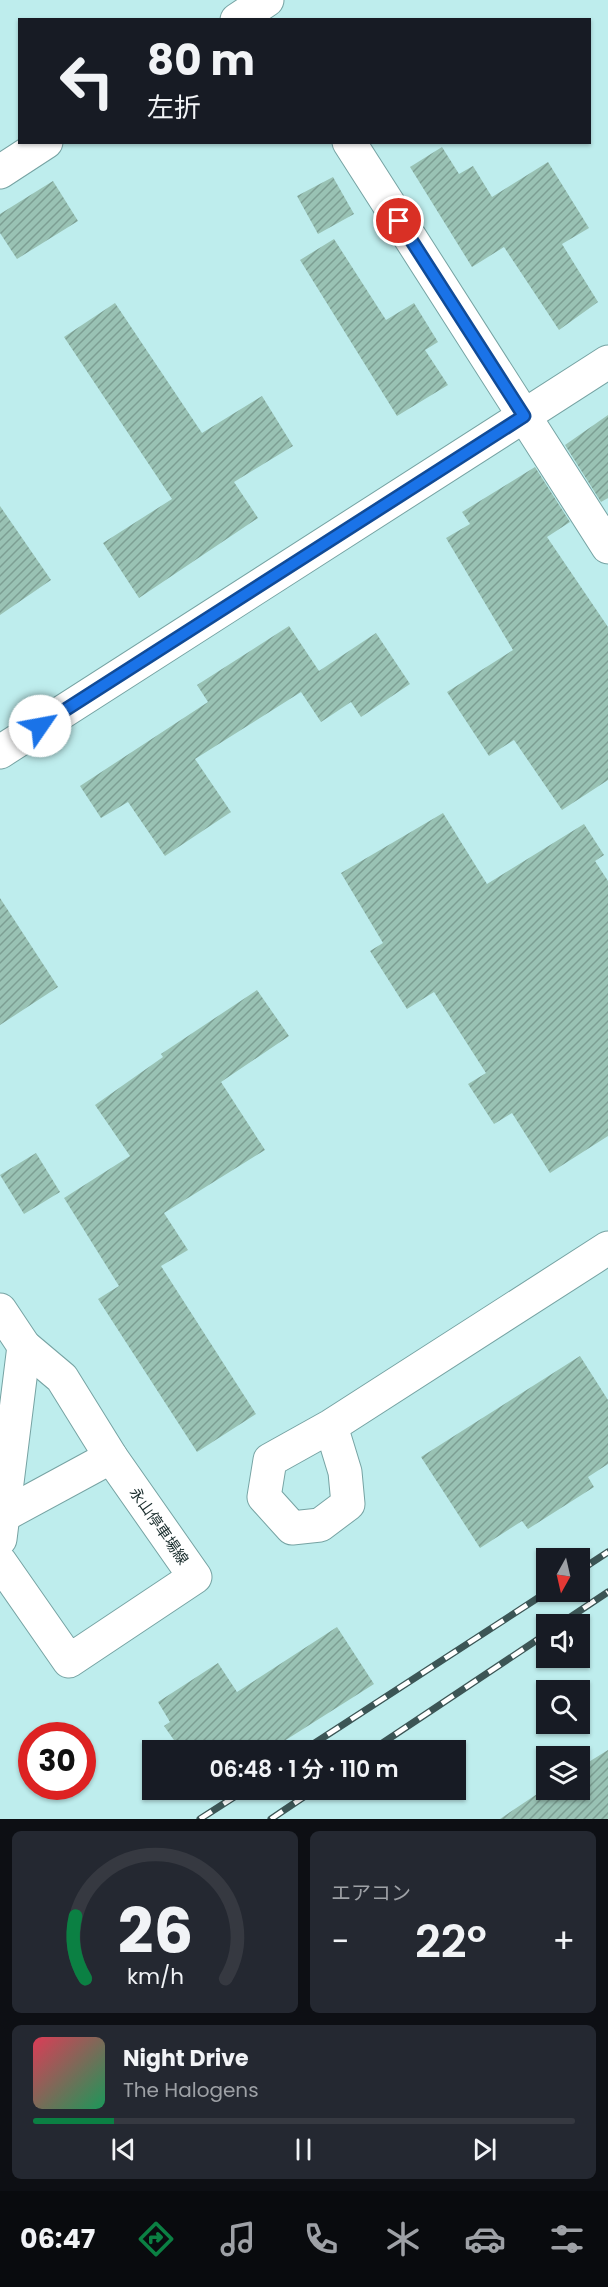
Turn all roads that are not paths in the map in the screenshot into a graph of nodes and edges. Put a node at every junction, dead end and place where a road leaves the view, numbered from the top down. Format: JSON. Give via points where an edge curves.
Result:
{"nodes":[{"id":1,"x":43,"y":144,"type":"edge"},
{"id":2,"x":350,"y":144,"type":"edge"},
{"id":3,"x":0,"y":172,"type":"edge"},
{"id":4,"x":608,"y":362,"type":"edge"},
{"id":5,"x":524,"y":416,"type":"junction"},
{"id":6,"x":608,"y":547,"type":"edge"},
{"id":7,"x":0,"y":752,"type":"edge"},
{"id":8,"x":608,"y":1248,"type":"edge"},
{"id":9,"x":0,"y":1310,"type":"edge"},
{"id":10,"x":24,"y":1346,"type":"junction"},
{"id":11,"x":331,"y":1426,"type":"dead end"},
{"id":12,"x":111,"y":1457,"type":"junction"},
{"id":13,"x":2,"y":1527,"type":"edge"},
{"id":14,"x":0,"y":1562,"type":"edge"}],
"edges":[{"from":1,"to":3,"type":"street"},
{"from":2,"to":5,"type":"street"},
{"from":4,"to":5,"type":"street"},
{"from":5,"to":6,"type":"street"},
{"from":5,"to":7,"type":"street"},
{"from":8,"to":11,"type":"street"},
{"from":9,"to":10,"type":"street","name":"永山停車場線"},
{"from":10,"to":12,"type":"street","name":"永山停車場線","via":[[62,1378]]},
{"from":10,"to":13,"type":"street"},
{"from":12,"to":13,"type":"street"},
{"from":12,"to":14,"type":"street","name":"永山停車場線","via":[[195,1576],[69,1661]]}]}
